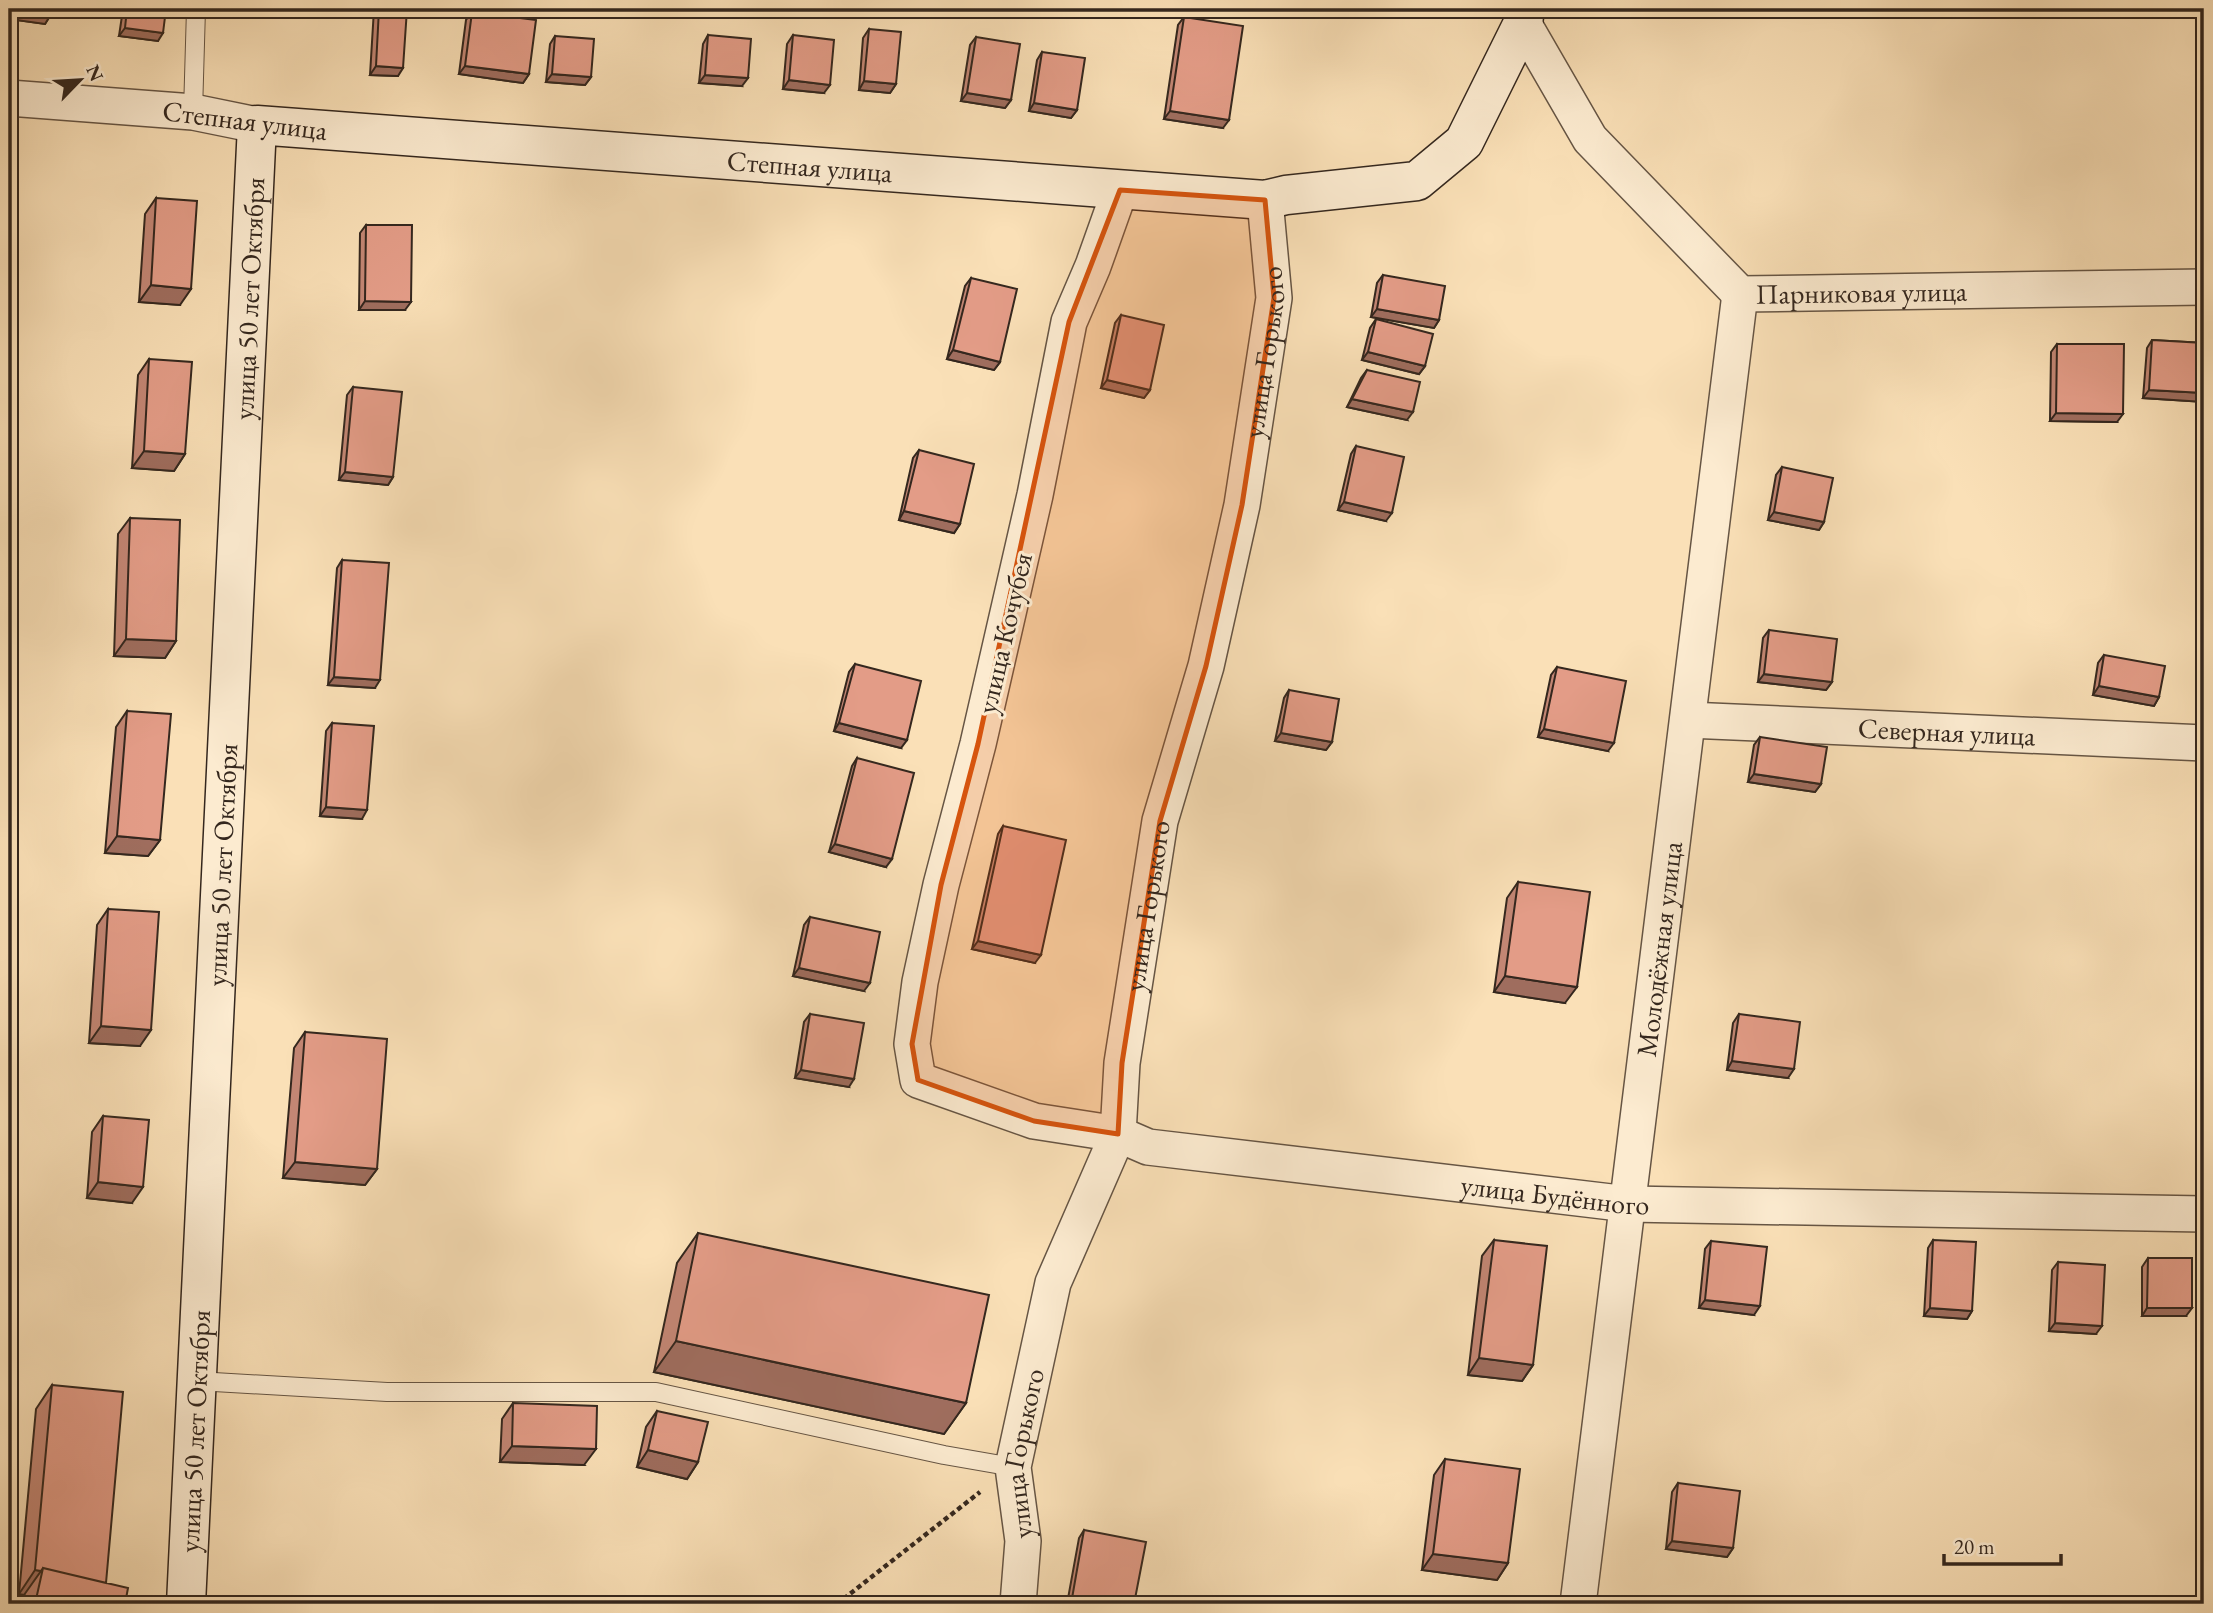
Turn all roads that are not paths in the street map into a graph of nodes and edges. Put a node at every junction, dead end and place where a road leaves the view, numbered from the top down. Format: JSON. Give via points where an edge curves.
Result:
{"nodes":[{"id":1,"x":196,"y":9,"type":"edge"},
{"id":2,"x":1524,"y":16,"type":"edge"},
{"id":3,"x":9,"y":98,"type":"edge"},
{"id":4,"x":193,"y":112,"type":"junction"},
{"id":5,"x":257,"y":124,"type":"junction"},
{"id":6,"x":1120,"y":190,"type":"junction"},
{"id":7,"x":1265,"y":200,"type":"junction"},
{"id":8,"x":2204,"y":287,"type":"edge"},
{"id":9,"x":1740,"y":294,"type":"junction"},
{"id":10,"x":1688,"y":720,"type":"junction"},
{"id":11,"x":2204,"y":743,"type":"edge"},
{"id":12,"x":918,"y":1080,"type":"joint"},
{"id":13,"x":1118,"y":1134,"type":"junction"},
{"id":14,"x":1628,"y":1204,"type":"junction"},
{"id":15,"x":2204,"y":1214,"type":"edge"},
{"id":16,"x":197,"y":1381,"type":"junction"},
{"id":17,"x":1013,"y":1466,"type":"junction"},
{"id":18,"x":186,"y":1604,"type":"edge"},
{"id":19,"x":1018,"y":1604,"type":"edge"},
{"id":20,"x":1578,"y":1604,"type":"edge"}],
"edges":[{"from":1,"to":4,"type":"lane"},
{"from":2,"to":7,"type":"street","name":"Степная улица","via":[[1464,142],[1417,181]]},
{"from":2,"to":9,"type":"street","name":"Парниковая улица","via":[[1590,139]]},
{"from":3,"to":4,"type":"street","name":"Степная улица"},
{"from":4,"to":5,"type":"street","name":"Степная улица"},
{"from":5,"to":6,"type":"street","name":"Степная улица"},
{"from":5,"to":16,"type":"street","name":"улица 50 лет Октября"},
{"from":6,"to":7,"type":"street","name":"Степная улица"},
{"from":6,"to":12,"type":"street","name":"улица Кочубея","via":[[1069,322],[1035,495],[941,884],[912,1044]]},
{"from":7,"to":13,"type":"street","name":"улица Горького","via":[[1274,298],[1244,491],[1206,666],[1160,821],[1122,1063]]},
{"from":8,"to":9,"type":"street","name":"Парниковая улица"},
{"from":9,"to":10,"type":"street","name":"Молодёжная улица"},
{"from":10,"to":11,"type":"street","name":"Северная улица"},
{"from":10,"to":14,"type":"street","name":"Молодёжная улица"},
{"from":12,"to":13,"type":"street","name":"улица Будённого","via":[[1034,1121]]},
{"from":13,"to":14,"type":"street","name":"улица Будённого","via":[[1148,1147]]},
{"from":13,"to":17,"type":"street","name":"улица Горького","via":[[1053,1283]]},
{"from":14,"to":15,"type":"street","name":"улица Будённого"},
{"from":14,"to":20,"type":"street","name":"Молодёжная улица"},
{"from":16,"to":17,"type":"lane","via":[[387,1392],[656,1392]]},
{"from":16,"to":18,"type":"street","name":"улица 50 лет Октября"},
{"from":17,"to":19,"type":"street","name":"улица Горького","via":[[1023,1541]]}]}
